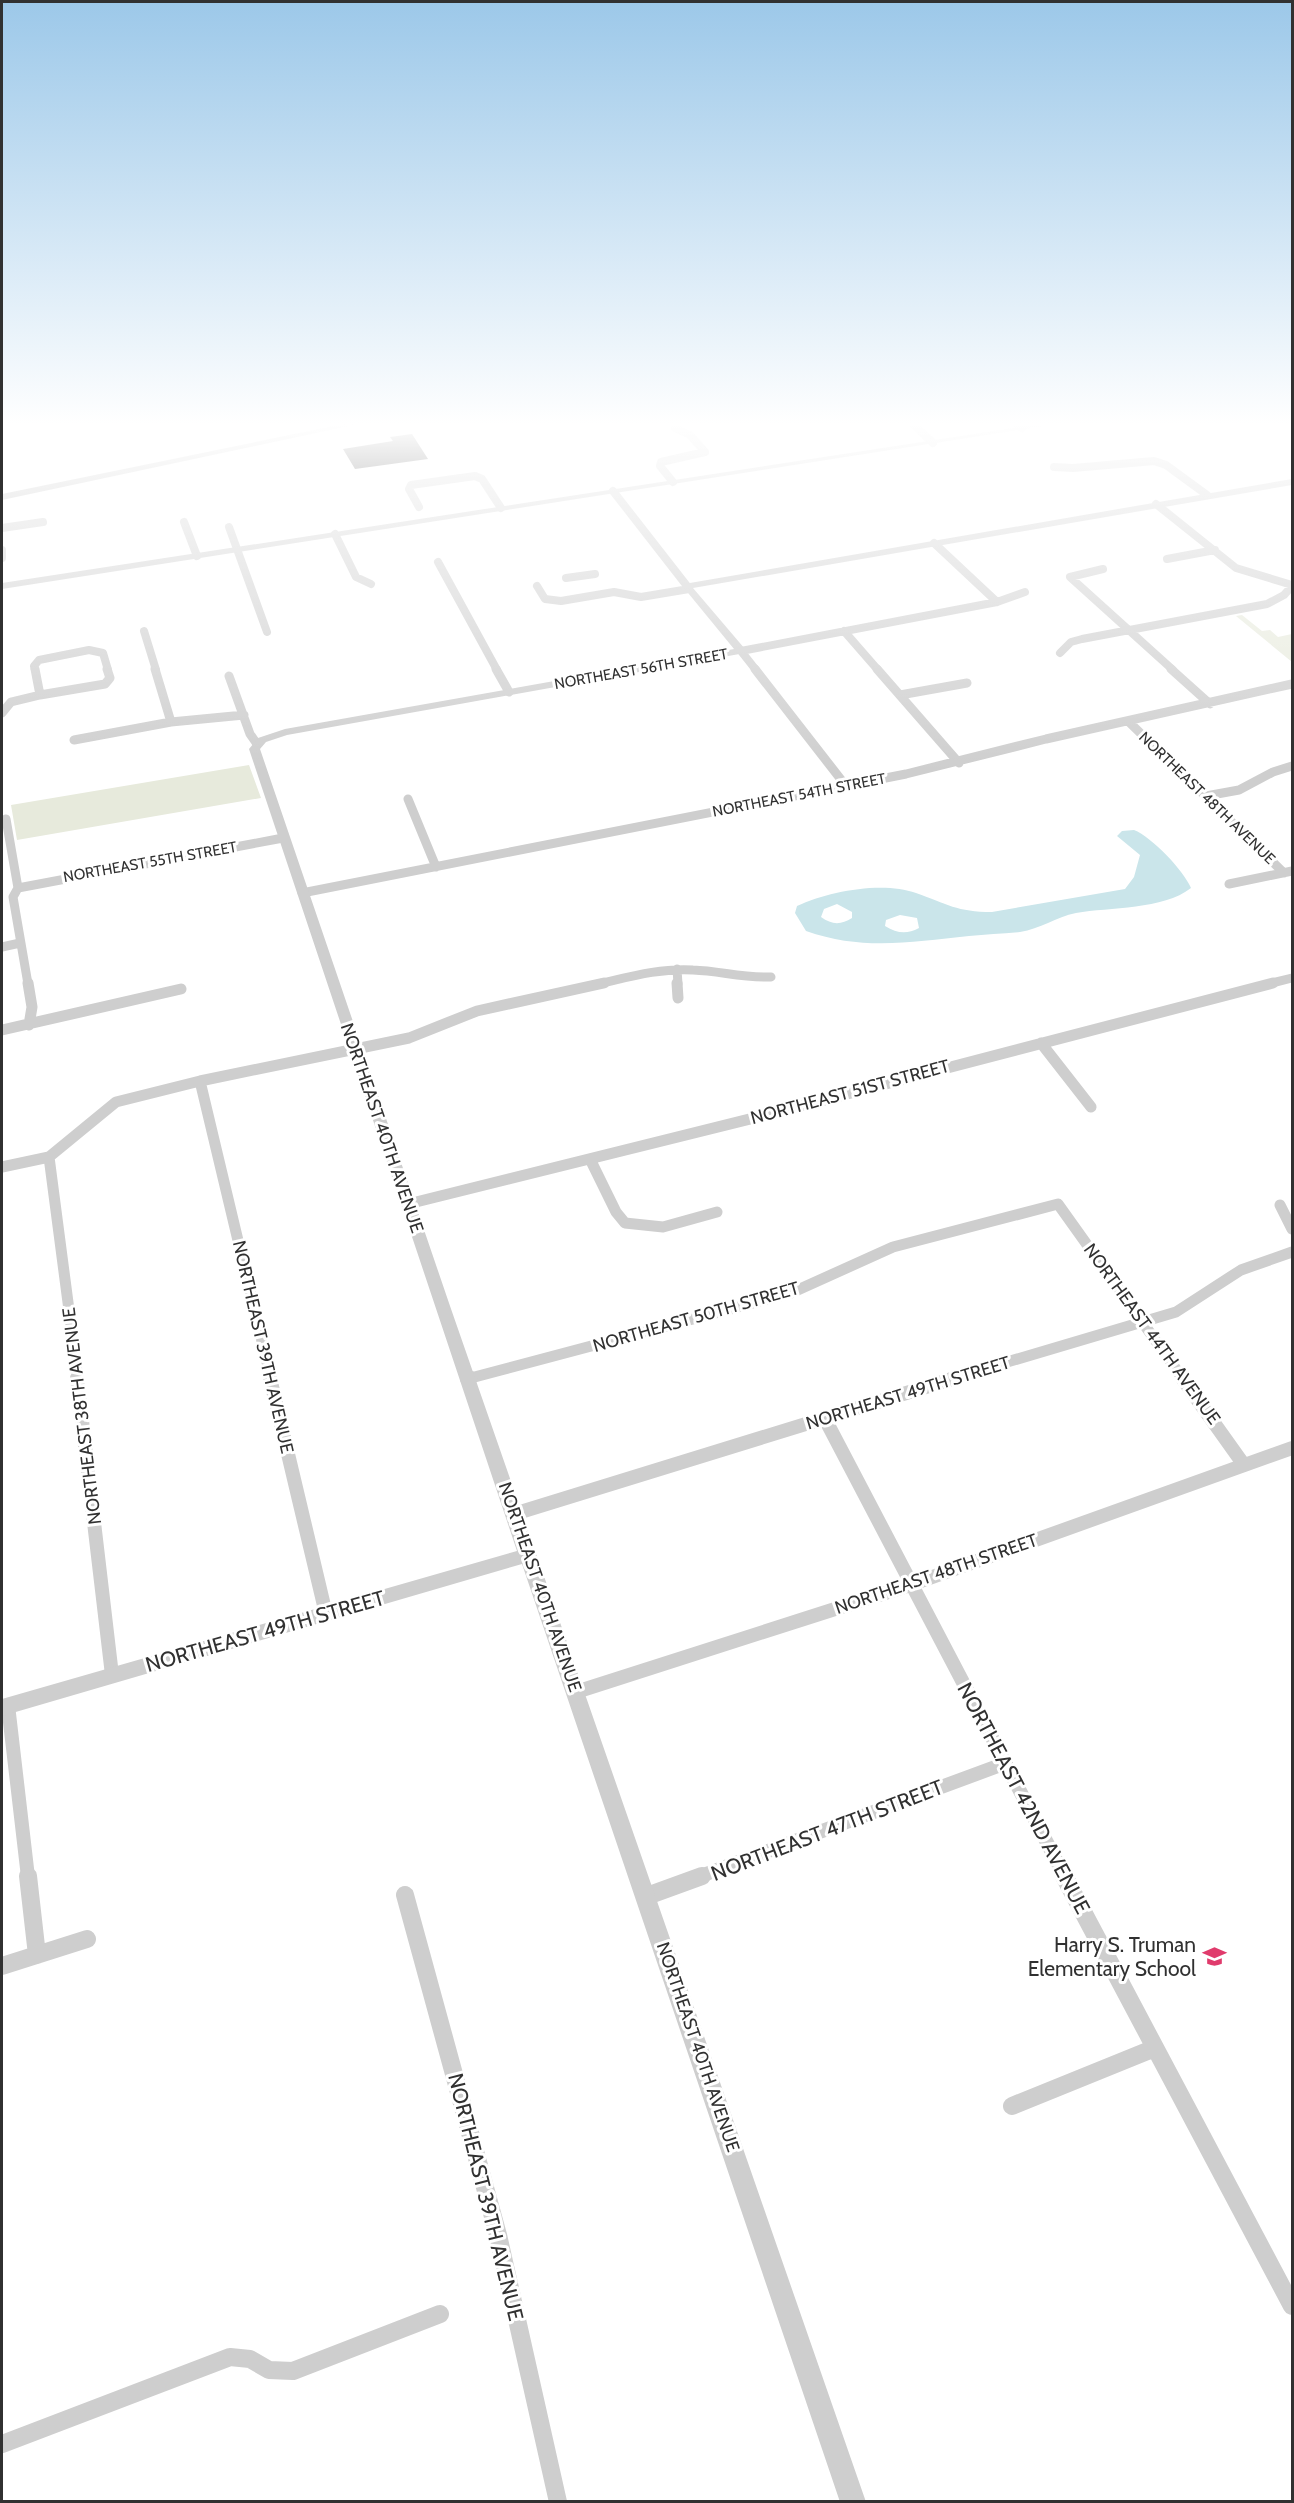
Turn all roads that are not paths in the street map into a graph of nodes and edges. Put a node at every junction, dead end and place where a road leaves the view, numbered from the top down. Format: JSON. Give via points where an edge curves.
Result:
{"nodes":[{"id":1,"x":190,"y":538,"type":"edge"},
{"id":2,"x":232,"y":538,"type":"edge"},
{"id":3,"x":311,"y":538,"type":"edge"},
{"id":4,"x":337,"y":538,"type":"edge"},
{"id":5,"x":650,"y":538,"type":"edge"},
{"id":6,"x":964,"y":538,"type":"edge"},
{"id":7,"x":1199,"y":538,"type":"edge"},
{"id":8,"x":934,"y":543,"type":"junction"},
{"id":9,"x":2,"y":550,"type":"edge"},
{"id":10,"x":236,"y":550,"type":"junction"},
{"id":11,"x":1215,"y":550,"type":"junction"},
{"id":12,"x":197,"y":556,"type":"junction"},
{"id":13,"x":2,"y":558,"type":"edge"},
{"id":14,"x":1167,"y":559,"type":"dead end"},
{"id":15,"x":438,"y":562,"type":"dead end"},
{"id":16,"x":1103,"y":569,"type":"dead end"},
{"id":17,"x":595,"y":574,"type":"dead end"},
{"id":18,"x":581,"y":576,"type":"junction"},
{"id":19,"x":566,"y":578,"type":"dead end"},
{"id":20,"x":371,"y":584,"type":"dead end"},
{"id":21,"x":537,"y":585,"type":"dead end"},
{"id":22,"x":1293,"y":585,"type":"edge"},
{"id":23,"x":2,"y":586,"type":"edge"},
{"id":24,"x":688,"y":587,"type":"junction"},
{"id":25,"x":1025,"y":592,"type":"dead end"},
{"id":26,"x":593,"y":595,"type":"junction"},
{"id":27,"x":996,"y":602,"type":"junction"},
{"id":28,"x":1127,"y":630,"type":"junction"},
{"id":29,"x":144,"y":631,"type":"dead end"},
{"id":30,"x":844,"y":631,"type":"junction"},
{"id":31,"x":267,"y":632,"type":"dead end"},
{"id":32,"x":741,"y":651,"type":"junction"},
{"id":33,"x":1060,"y":653,"type":"dead end"},
{"id":34,"x":229,"y":676,"type":"dead end"},
{"id":35,"x":967,"y":683,"type":"dead end"},
{"id":36,"x":1293,"y":684,"type":"edge"},
{"id":37,"x":509,"y":692,"type":"junction"},
{"id":38,"x":40,"y":695,"type":"junction"},
{"id":39,"x":900,"y":695,"type":"junction"},
{"id":40,"x":1210,"y":704,"type":"junction"},
{"id":41,"x":2,"y":712,"type":"edge"},
{"id":42,"x":244,"y":715,"type":"junction"},
{"id":43,"x":171,"y":722,"type":"junction"},
{"id":44,"x":1129,"y":722,"type":"junction"},
{"id":45,"x":74,"y":740,"type":"dead end"},
{"id":46,"x":257,"y":744,"type":"junction"},
{"id":47,"x":959,"y":763,"type":"junction"},
{"id":48,"x":1293,"y":766,"type":"edge"},
{"id":49,"x":846,"y":786,"type":"junction"},
{"id":50,"x":1206,"y":796,"type":"junction"},
{"id":51,"x":408,"y":799,"type":"dead end"},
{"id":52,"x":6,"y":819,"type":"dead end"},
{"id":53,"x":283,"y":838,"type":"junction"},
{"id":54,"x":2,"y":851,"type":"edge"},
{"id":55,"x":14,"y":862,"type":"junction"},
{"id":56,"x":436,"y":867,"type":"junction"},
{"id":57,"x":1288,"y":872,"type":"edge"},
{"id":58,"x":1229,"y":884,"type":"dead end"},
{"id":59,"x":18,"y":888,"type":"junction"},
{"id":60,"x":302,"y":893,"type":"junction"},
{"id":61,"x":20,"y":943,"type":"junction"},
{"id":62,"x":2,"y":947,"type":"edge"},
{"id":63,"x":676,"y":969,"type":"junction"},
{"id":64,"x":771,"y":977,"type":"dead end"},
{"id":65,"x":1293,"y":978,"type":"edge"},
{"id":66,"x":181,"y":989,"type":"dead end"},
{"id":67,"x":678,"y":998,"type":"dead end"},
{"id":68,"x":29,"y":1025,"type":"junction"},
{"id":69,"x":2,"y":1030,"type":"edge"},
{"id":70,"x":1041,"y":1043,"type":"junction"},
{"id":71,"x":355,"y":1047,"type":"junction"},
{"id":72,"x":200,"y":1080,"type":"junction"},
{"id":73,"x":1091,"y":1107,"type":"dead end"},
{"id":74,"x":49,"y":1157,"type":"junction"},
{"id":75,"x":590,"y":1159,"type":"junction"},
{"id":76,"x":2,"y":1167,"type":"edge"},
{"id":77,"x":408,"y":1204,"type":"junction"},
{"id":78,"x":1058,"y":1204,"type":"joint"},
{"id":79,"x":1280,"y":1205,"type":"dead end"},
{"id":80,"x":717,"y":1212,"type":"dead end"},
{"id":81,"x":1293,"y":1229,"type":"edge"},
{"id":82,"x":1293,"y":1252,"type":"edge"},
{"id":83,"x":1145,"y":1322,"type":"junction"},
{"id":84,"x":467,"y":1379,"type":"junction"},
{"id":85,"x":824,"y":1417,"type":"junction"},
{"id":86,"x":1293,"y":1448,"type":"edge"},
{"id":87,"x":1244,"y":1465,"type":"junction"},
{"id":88,"x":514,"y":1514,"type":"junction"},
{"id":89,"x":528,"y":1555,"type":"junction"},
{"id":90,"x":910,"y":1585,"type":"junction"},
{"id":91,"x":326,"y":1614,"type":"junction"},
{"id":92,"x":112,"y":1676,"type":"junction"},
{"id":93,"x":576,"y":1692,"type":"junction"},
{"id":94,"x":5,"y":1706,"type":"edge"},
{"id":95,"x":1006,"y":1763,"type":"junction"},
{"id":96,"x":405,"y":1895,"type":"dead end"},
{"id":97,"x":647,"y":1896,"type":"junction"},
{"id":98,"x":87,"y":1939,"type":"dead end"},
{"id":99,"x":37,"y":1955,"type":"junction"},
{"id":100,"x":2,"y":1966,"type":"edge"},
{"id":101,"x":1155,"y":2048,"type":"junction"},
{"id":102,"x":1011,"y":2106,"type":"dead end"},
{"id":103,"x":1293,"y":2306,"type":"edge"},
{"id":104,"x":440,"y":2314,"type":"dead end"},
{"id":105,"x":2,"y":2444,"type":"edge"},
{"id":106,"x":558,"y":2502,"type":"edge"},
{"id":107,"x":853,"y":2502,"type":"edge"}],
"edges":[{"from":1,"to":12,"type":"street"},
{"from":2,"to":10,"type":"street"},
{"from":3,"to":10,"type":"street"},
{"from":4,"to":20,"type":"street","via":[[356,577]]},
{"from":5,"to":24,"type":"street"},
{"from":6,"to":8,"type":"street"},
{"from":7,"to":11,"type":"street"},
{"from":8,"to":24,"type":"street"},
{"from":8,"to":27,"type":"street"},
{"from":9,"to":13,"type":"street"},
{"from":10,"to":12,"type":"street"},
{"from":10,"to":31,"type":"street"},
{"from":11,"to":14,"type":"street"},
{"from":11,"to":22,"type":"street","via":[[1242,571]]},
{"from":12,"to":23,"type":"street"},
{"from":15,"to":37,"type":"street"},
{"from":16,"to":28,"type":"street","via":[[1070,577]]},
{"from":17,"to":18,"type":"street"},
{"from":18,"to":19,"type":"street"},
{"from":18,"to":26,"type":"street"},
{"from":21,"to":26,"type":"street","via":[[545,599],[561,601]]},
{"from":22,"to":28,"type":"street","via":[[1267,604]]},
{"from":24,"to":26,"type":"street","via":[[637,597],[614,592]]},
{"from":24,"to":32,"type":"street"},
{"from":25,"to":27,"type":"street","name":"NORTHEAST 56TH STREET"},
{"from":27,"to":30,"type":"street","name":"NORTHEAST 56TH STREET"},
{"from":28,"to":33,"type":"street","via":[[1071,642]]},
{"from":28,"to":40,"type":"street"},
{"from":29,"to":43,"type":"street"},
{"from":30,"to":32,"type":"street","name":"NORTHEAST 56TH STREET"},
{"from":30,"to":39,"type":"street"},
{"from":32,"to":37,"type":"street","name":"NORTHEAST 56TH STREET"},
{"from":32,"to":49,"type":"street"},
{"from":34,"to":42,"type":"street","name":"NORTHEAST 40TH AVENUE"},
{"from":35,"to":39,"type":"street"},
{"from":36,"to":40,"type":"street","name":"NORTHEAST 54TH STREET"},
{"from":37,"to":46,"type":"street","name":"NORTHEAST 56TH STREET","via":[[285,732]]},
{"from":38,"to":38,"type":"street","via":[[105,684],[110,678],[103,653],[88,650],[39,660],[34,666]]},
{"from":38,"to":41,"type":"street","via":[[14,700]]},
{"from":39,"to":47,"type":"street"},
{"from":40,"to":44,"type":"street","name":"NORTHEAST 54TH STREET"},
{"from":42,"to":43,"type":"street"},
{"from":42,"to":46,"type":"street","name":"NORTHEAST 40TH AVENUE"},
{"from":43,"to":45,"type":"street"},
{"from":44,"to":47,"type":"street","name":"NORTHEAST 54TH STREET"},
{"from":44,"to":50,"type":"street","name":"NORTHEAST 48TH AVENUE"},
{"from":46,"to":53,"type":"street","name":"NORTHEAST 40TH AVENUE","via":[[254,754]]},
{"from":47,"to":49,"type":"street","name":"NORTHEAST 54TH STREET"},
{"from":48,"to":50,"type":"street","via":[[1239,790]]},
{"from":49,"to":56,"type":"street","name":"NORTHEAST 54TH STREET"},
{"from":50,"to":57,"type":"street","name":"NORTHEAST 48TH AVENUE"},
{"from":51,"to":56,"type":"street"},
{"from":52,"to":55,"type":"street"},
{"from":53,"to":59,"type":"street","name":"NORTHEAST 55TH STREET"},
{"from":53,"to":60,"type":"street","name":"NORTHEAST 40TH AVENUE"},
{"from":54,"to":55,"type":"street"},
{"from":55,"to":59,"type":"street"},
{"from":56,"to":60,"type":"street","name":"NORTHEAST 54TH STREET"},
{"from":57,"to":58,"type":"street"},
{"from":59,"to":61,"type":"street","via":[[13,897]]},
{"from":60,"to":71,"type":"street","name":"NORTHEAST 40TH AVENUE"},
{"from":61,"to":62,"type":"street"},
{"from":61,"to":68,"type":"street","via":[[32,1007]]},
{"from":63,"to":64,"type":"street","via":[[743,978]]},
{"from":63,"to":67,"type":"street"},
{"from":63,"to":71,"type":"street","via":[[477,1011],[409,1038]]},
{"from":65,"to":70,"type":"street","name":"NORTHEAST 51ST STREET"},
{"from":66,"to":68,"type":"street"},
{"from":68,"to":69,"type":"street"},
{"from":70,"to":73,"type":"street"},
{"from":70,"to":75,"type":"street","name":"NORTHEAST 51ST STREET"},
{"from":71,"to":72,"type":"street"},
{"from":71,"to":77,"type":"street","name":"NORTHEAST 40TH AVENUE"},
{"from":72,"to":74,"type":"street","via":[[116,1102]]},
{"from":72,"to":91,"type":"street","name":"NORTHEAST 39TH AVENUE"},
{"from":74,"to":76,"type":"street"},
{"from":74,"to":92,"type":"street","name":"NORTHEAST 38TH AVENUE"},
{"from":75,"to":77,"type":"street","name":"NORTHEAST 51ST STREET"},
{"from":75,"to":80,"type":"street","via":[[625,1223],[663,1227]]},
{"from":77,"to":84,"type":"street","name":"NORTHEAST 40TH AVENUE"},
{"from":78,"to":83,"type":"street","name":"NORTHEAST 44TH AVENUE"},
{"from":78,"to":84,"type":"street","name":"NORTHEAST 50TH STREET","via":[[893,1247],[791,1293]]},
{"from":79,"to":81,"type":"street"},
{"from":82,"to":83,"type":"street","name":"NORTHEAST 49TH STREET","via":[[1241,1270],[1176,1312]]},
{"from":83,"to":85,"type":"street","name":"NORTHEAST 49TH STREET"},
{"from":83,"to":87,"type":"street","name":"NORTHEAST 44TH AVENUE"},
{"from":84,"to":88,"type":"street","name":"NORTHEAST 40TH AVENUE"},
{"from":85,"to":88,"type":"street","name":"NORTHEAST 49TH STREET"},
{"from":85,"to":90,"type":"street","name":"NORTHEAST 42ND AVENUE"},
{"from":86,"to":87,"type":"street","name":"NORTHEAST 48TH STREET"},
{"from":87,"to":90,"type":"street","name":"NORTHEAST 48TH STREET"},
{"from":88,"to":89,"type":"street","name":"NORTHEAST 40TH AVENUE"},
{"from":89,"to":91,"type":"street","name":"NORTHEAST 49TH STREET"},
{"from":89,"to":93,"type":"street","name":"NORTHEAST 40TH AVENUE"},
{"from":90,"to":93,"type":"street","name":"NORTHEAST 48TH STREET"},
{"from":90,"to":95,"type":"street","name":"NORTHEAST 42ND AVENUE"},
{"from":91,"to":92,"type":"street","name":"NORTHEAST 49TH STREET"},
{"from":92,"to":94,"type":"street","name":"NORTHEAST 49TH STREET"},
{"from":93,"to":97,"type":"street","name":"NORTHEAST 40TH AVENUE"},
{"from":94,"to":99,"type":"street"},
{"from":95,"to":97,"type":"street","name":"NORTHEAST 47TH STREET"},
{"from":95,"to":101,"type":"street","name":"NORTHEAST 42ND AVENUE"},
{"from":96,"to":106,"type":"street","name":"NORTHEAST 39TH AVENUE","via":[[498,2235]]},
{"from":97,"to":107,"type":"street","name":"NORTHEAST 40TH AVENUE"},
{"from":98,"to":99,"type":"street"},
{"from":99,"to":100,"type":"street"},
{"from":101,"to":102,"type":"street"},
{"from":101,"to":103,"type":"street","name":"NORTHEAST 42ND AVENUE"},
{"from":104,"to":105,"type":"street","via":[[292,2372],[269,2370],[250,2359],[230,2357]]}]}
